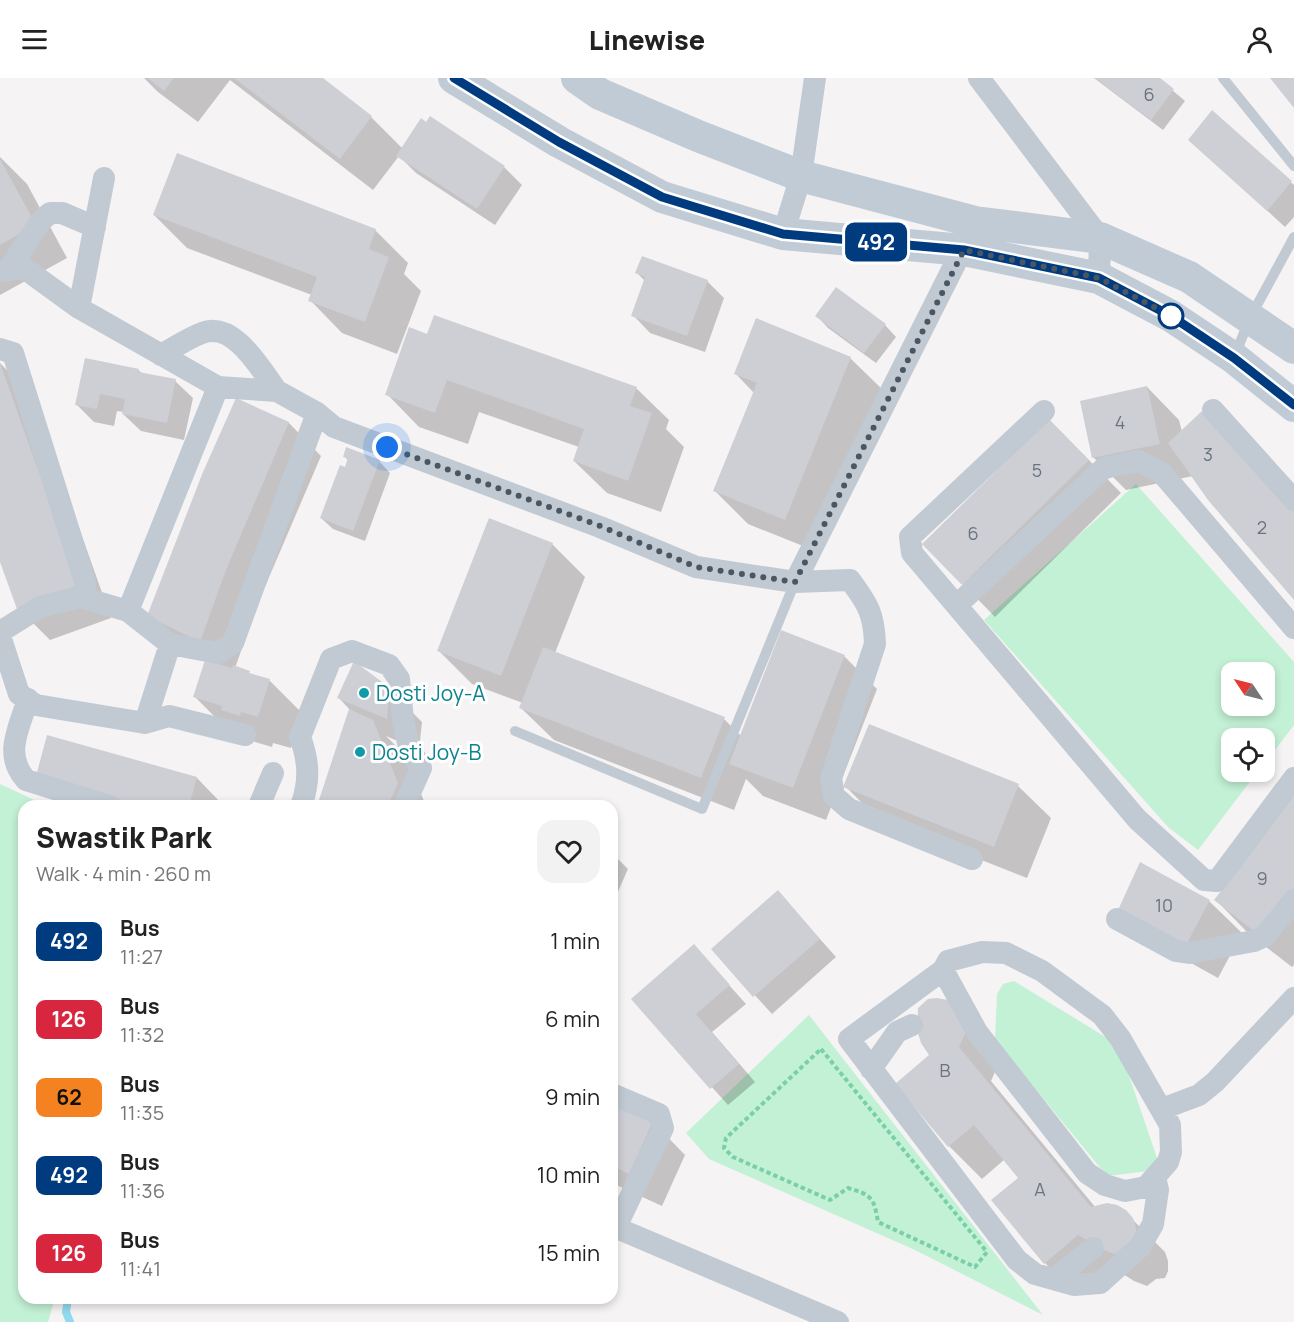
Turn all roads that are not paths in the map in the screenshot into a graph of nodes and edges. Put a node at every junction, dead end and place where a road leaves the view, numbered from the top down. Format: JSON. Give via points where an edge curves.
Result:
{"nodes":[{"id":1,"x":454,"y":78,"type":"edge"},
{"id":2,"x":577,"y":78,"type":"edge"},
{"id":3,"x":815,"y":78,"type":"edge"},
{"id":4,"x":979,"y":78,"type":"edge"},
{"id":5,"x":1223,"y":78,"type":"edge"},
{"id":6,"x":1294,"y":166,"type":"edge"},
{"id":7,"x":801,"y":176,"type":"junction"},
{"id":8,"x":104,"y":178,"type":"dead end"},
{"id":9,"x":95,"y":227,"type":"junction"},
{"id":10,"x":783,"y":234,"type":"junction"},
{"id":11,"x":969,"y":236,"type":"junction"},
{"id":12,"x":1294,"y":237,"type":"edge"},
{"id":13,"x":1100,"y":238,"type":"junction"},
{"id":14,"x":4,"y":271,"type":"edge"},
{"id":15,"x":1099,"y":278,"type":"junction"},
{"id":16,"x":79,"y":308,"type":"junction"},
{"id":17,"x":1250,"y":318,"type":"junction"},
{"id":18,"x":1294,"y":348,"type":"edge"},
{"id":19,"x":0,"y":350,"type":"edge"},
{"id":20,"x":161,"y":356,"type":"junction"},
{"id":21,"x":1234,"y":358,"type":"junction"},
{"id":22,"x":218,"y":387,"type":"junction"},
{"id":23,"x":277,"y":391,"type":"junction"},
{"id":24,"x":1294,"y":405,"type":"edge"},
{"id":25,"x":1213,"y":410,"type":"dead end"},
{"id":26,"x":1044,"y":411,"type":"dead end"},
{"id":27,"x":316,"y":413,"type":"junction"},
{"id":28,"x":1294,"y":500,"type":"edge"},
{"id":29,"x":795,"y":582,"type":"junction"},
{"id":30,"x":86,"y":598,"type":"junction"},
{"id":31,"x":957,"y":605,"type":"junction"},
{"id":32,"x":128,"y":611,"type":"junction"},
{"id":33,"x":1294,"y":628,"type":"edge"},
{"id":34,"x":0,"y":634,"type":"edge"},
{"id":35,"x":170,"y":644,"type":"junction"},
{"id":36,"x":28,"y":699,"type":"junction"},
{"id":37,"x":145,"y":723,"type":"junction"},
{"id":38,"x":515,"y":731,"type":"dead end"},
{"id":39,"x":245,"y":735,"type":"dead end"},
{"id":40,"x":273,"y":773,"type":"dead end"},
{"id":41,"x":1294,"y":778,"type":"edge"},
{"id":42,"x":90,"y":800,"type":"edge"},
{"id":43,"x":262,"y":800,"type":"edge"},
{"id":44,"x":303,"y":800,"type":"edge"},
{"id":45,"x":407,"y":800,"type":"edge"},
{"id":46,"x":972,"y":859,"type":"dead end"},
{"id":47,"x":1294,"y":900,"type":"edge"},
{"id":48,"x":1117,"y":919,"type":"dead end"},
{"id":49,"x":943,"y":970,"type":"junction"},
{"id":50,"x":1294,"y":998,"type":"edge"},
{"id":51,"x":912,"y":1025,"type":"dead end"},
{"id":52,"x":871,"y":1069,"type":"junction"},
{"id":53,"x":618,"y":1097,"type":"edge"},
{"id":54,"x":1162,"y":1109,"type":"junction"},
{"id":55,"x":1155,"y":1177,"type":"junction"},
{"id":56,"x":622,"y":1191,"type":"edge"},
{"id":57,"x":618,"y":1208,"type":"edge"},
{"id":58,"x":618,"y":1228,"type":"edge"},
{"id":59,"x":1093,"y":1248,"type":"dead end"},
{"id":60,"x":1054,"y":1279,"type":"junction"},
{"id":61,"x":838,"y":1322,"type":"edge"}],
"edges":[{"from":1,"to":10,"type":"street","via":[[559,142],[662,197]]},
{"from":2,"to":7,"type":"street","via":[[600,94]]},
{"from":3,"to":7,"type":"street"},
{"from":4,"to":13,"type":"street"},
{"from":5,"to":6,"type":"lane"},
{"from":7,"to":10,"type":"street"},
{"from":7,"to":11,"type":"street"},
{"from":8,"to":9,"type":"street"},
{"from":9,"to":14,"type":"street","via":[[62,213],[51,213]]},
{"from":9,"to":16,"type":"street"},
{"from":10,"to":11,"type":"street"},
{"from":11,"to":13,"type":"street"},
{"from":11,"to":15,"type":"street"},
{"from":11,"to":29,"type":"street"},
{"from":12,"to":17,"type":"lane"},
{"from":13,"to":15,"type":"street"},
{"from":13,"to":17,"type":"street","via":[[1189,278]]},
{"from":14,"to":16,"type":"street","via":[[24,268]]},
{"from":15,"to":21,"type":"street","via":[[1171,316]]},
{"from":16,"to":20,"type":"street"},
{"from":17,"to":18,"type":"street"},
{"from":17,"to":21,"type":"lane"},
{"from":19,"to":30,"type":"street","via":[[13,353],[86,582]]},
{"from":20,"to":22,"type":"street"},
{"from":20,"to":23,"type":"street","via":[[204,332],[224,332],[242,344]]},
{"from":21,"to":24,"type":"street"},
{"from":22,"to":23,"type":"street"},
{"from":22,"to":32,"type":"street"},
{"from":23,"to":27,"type":"street"},
{"from":25,"to":28,"type":"street"},
{"from":26,"to":31,"type":"street","via":[[910,537],[912,553]]},
{"from":27,"to":29,"type":"street","via":[[334,427],[600,526],[696,567]]},
{"from":27,"to":35,"type":"street","via":[[233,643],[218,653]]},
{"from":29,"to":38,"type":"lane","via":[[702,808]]},
{"from":29,"to":46,"type":"street","via":[[849,580],[874,621],[875,644],[831,778],[834,796],[849,809]]},
{"from":30,"to":32,"type":"street"},
{"from":30,"to":34,"type":"street","via":[[40,607]]},
{"from":31,"to":33,"type":"street","via":[[1104,468],[1139,461],[1162,473]]},
{"from":31,"to":41,"type":"street","via":[[1137,819],[1204,880],[1217,881]]},
{"from":32,"to":35,"type":"street"},
{"from":34,"to":36,"type":"street","via":[[20,694]]},
{"from":35,"to":37,"type":"street"},
{"from":36,"to":37,"type":"street","via":[[36,705]]},
{"from":36,"to":42,"type":"street","via":[[13,751],[17,770],[26,780]]},
{"from":37,"to":39,"type":"street","via":[[169,716]]},
{"from":40,"to":43,"type":"street"},
{"from":44,"to":45,"type":"street","via":[[308,768],[300,737],[332,659],[352,651],[389,665],[399,680],[409,747],[421,768]]},
{"from":47,"to":48,"type":"street","via":[[1265,936],[1189,953],[1176,951]]},
{"from":49,"to":52,"type":"street","via":[[849,1039]]},
{"from":49,"to":54,"type":"street","via":[[948,961],[982,952],[1006,953],[1042,971],[1102,1015]]},
{"from":49,"to":55,"type":"street","via":[[977,1032],[1087,1173],[1105,1185],[1125,1191],[1146,1187]]},
{"from":50,"to":54,"type":"street","via":[[1215,1082],[1199,1095]]},
{"from":51,"to":52,"type":"street","via":[[897,1032]]},
{"from":52,"to":60,"type":"street","via":[[1017,1260],[1035,1274]]},
{"from":53,"to":56,"type":"street","via":[[659,1114],[663,1128]]},
{"from":54,"to":55,"type":"street","via":[[1170,1125],[1171,1152]]},
{"from":55,"to":60,"type":"street","via":[[1158,1190],[1153,1224],[1140,1247],[1100,1283],[1074,1285]]},
{"from":56,"to":57,"type":"street"},
{"from":58,"to":61,"type":"street"},
{"from":59,"to":60,"type":"street"}]}
